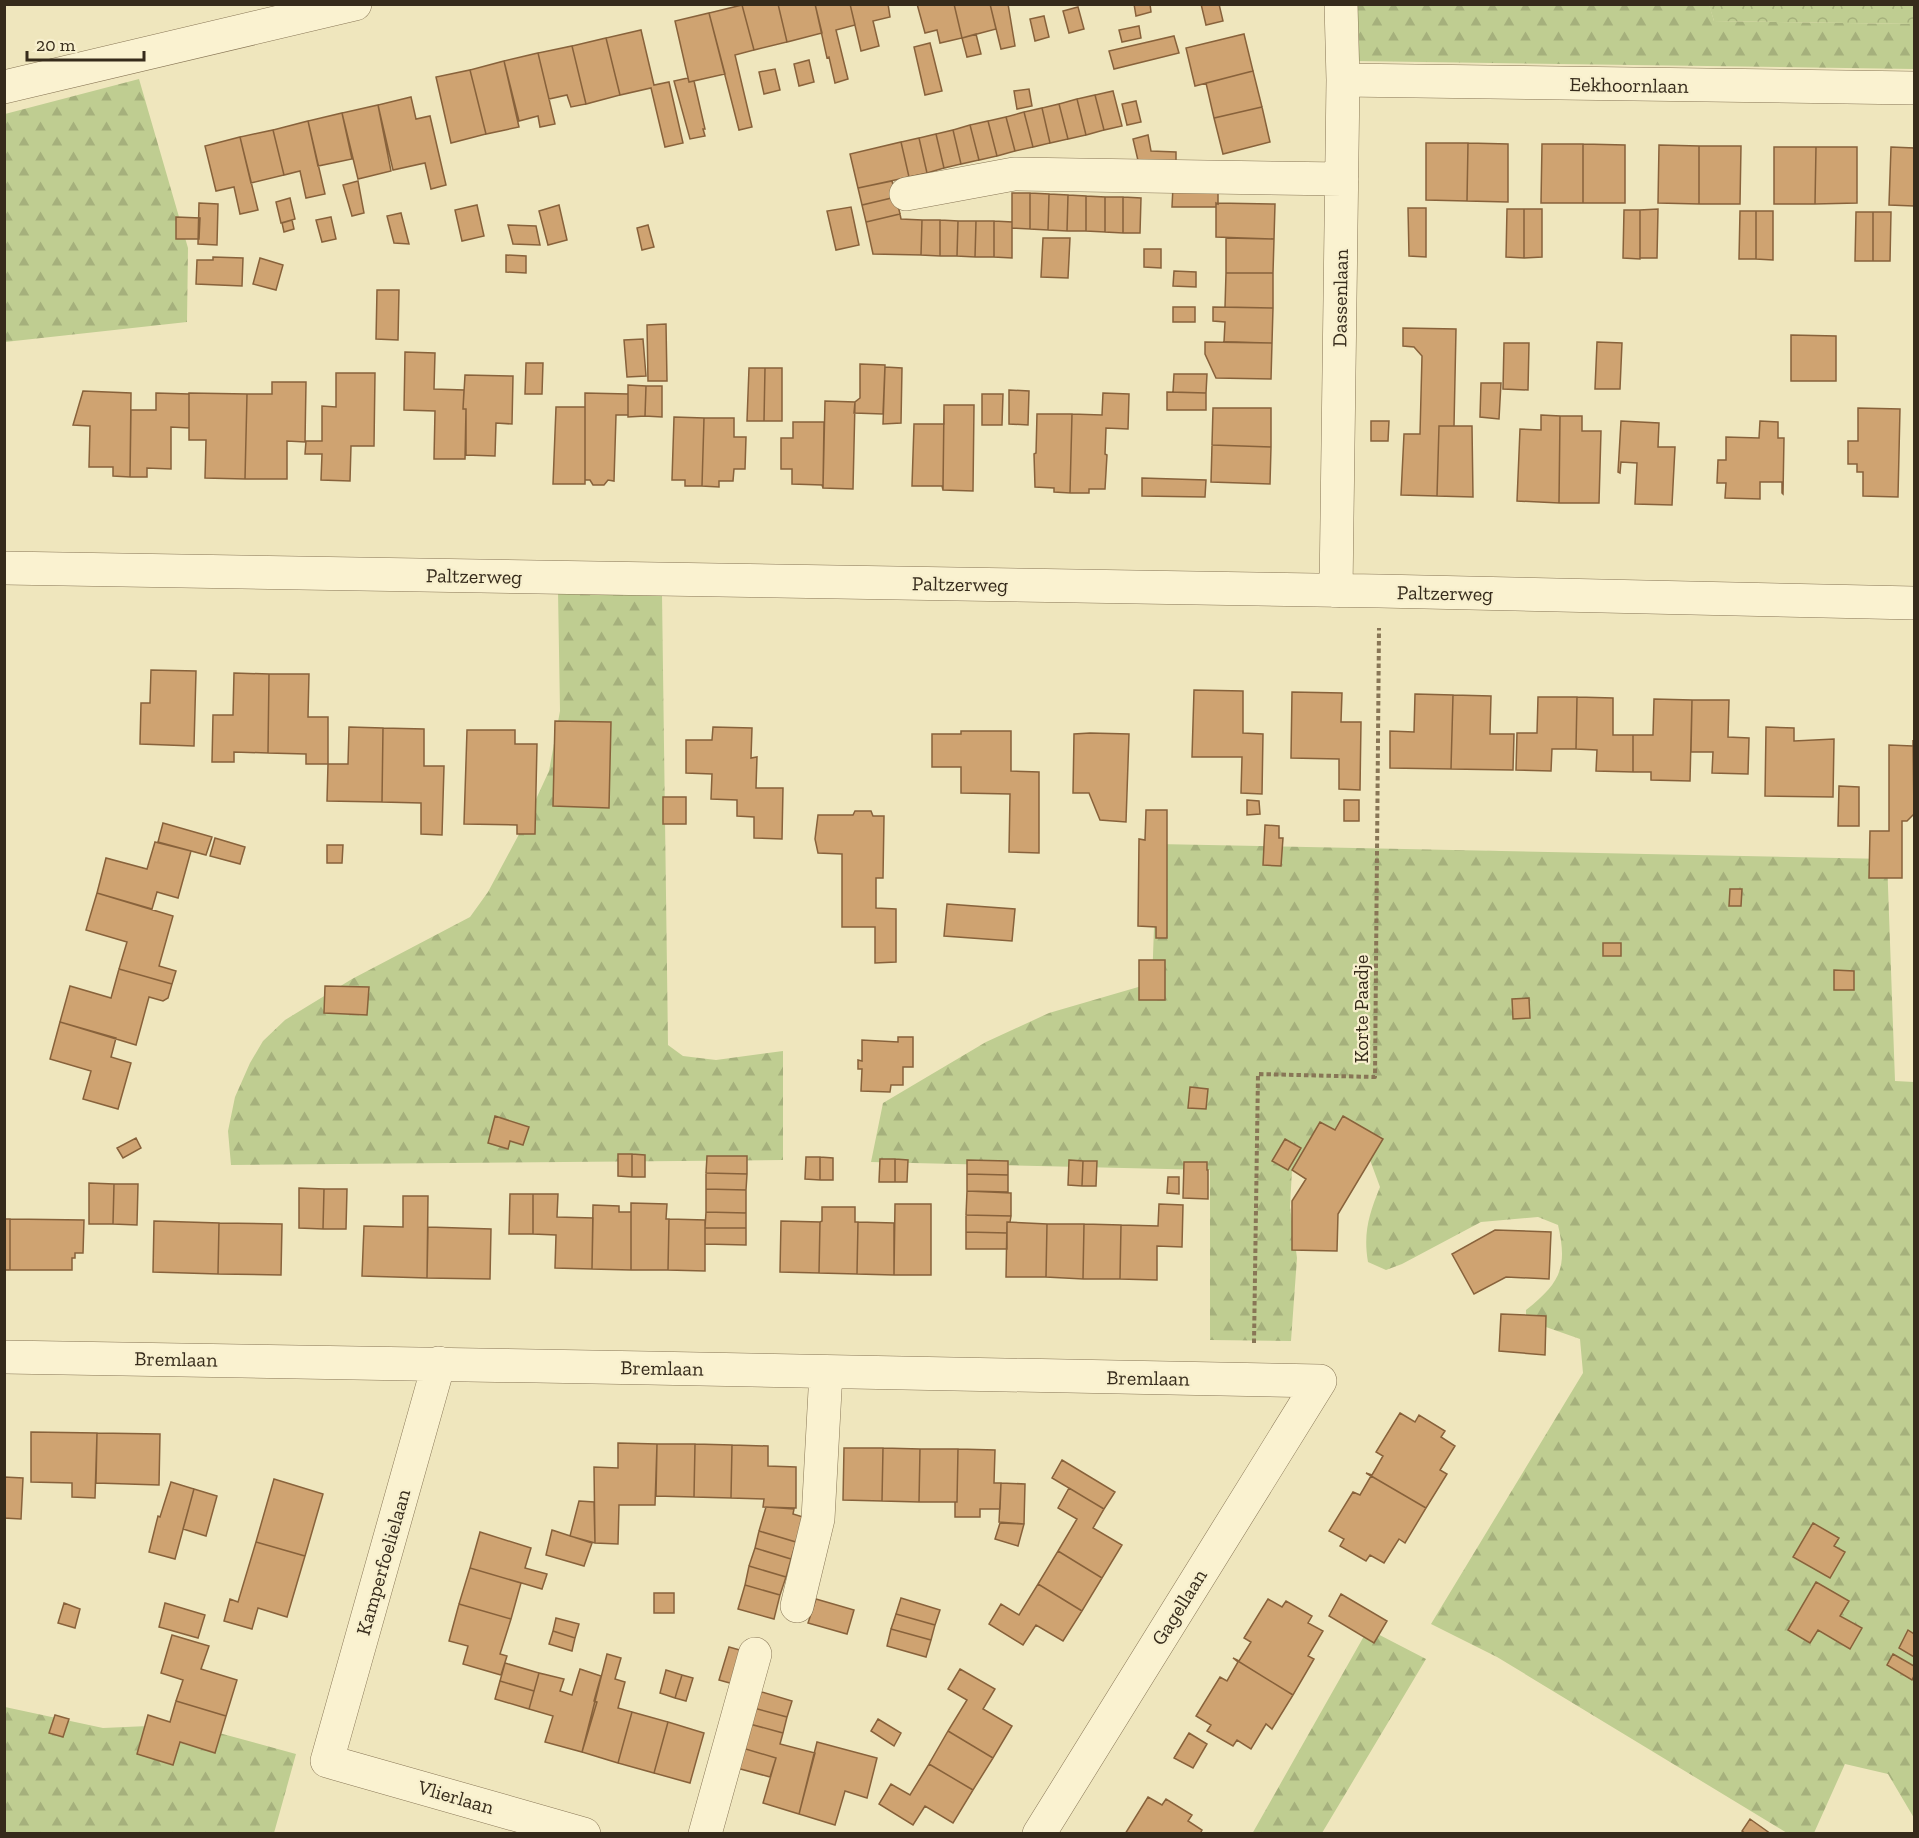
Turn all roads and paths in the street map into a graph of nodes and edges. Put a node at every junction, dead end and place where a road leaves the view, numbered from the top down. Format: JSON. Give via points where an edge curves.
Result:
{"nodes":[{"id":1,"x":355,"y":4,"type":"edge"},
{"id":2,"x":1341,"y":4,"type":"edge"},
{"id":3,"x":1343,"y":80,"type":"junction"},
{"id":4,"x":4,"y":87,"type":"edge"},
{"id":5,"x":1914,"y":88,"type":"edge"},
{"id":6,"x":1342,"y":179,"type":"junction"},
{"id":7,"x":906,"y":194,"type":"dead end"},
{"id":8,"x":4,"y":568,"type":"edge"},
{"id":9,"x":1336,"y":591,"type":"junction"},
{"id":10,"x":1379,"y":591,"type":"junction"},
{"id":11,"x":1914,"y":603,"type":"edge"},
{"id":12,"x":4,"y":1357,"type":"edge"},
{"id":13,"x":439,"y":1363,"type":"junction"},
{"id":14,"x":826,"y":1372,"type":"junction"},
{"id":15,"x":1254,"y":1380,"type":"junction"},
{"id":16,"x":1320,"y":1381,"type":"joint"},
{"id":17,"x":797,"y":1606,"type":"dead end"},
{"id":18,"x":755,"y":1654,"type":"dead end"},
{"id":19,"x":327,"y":1761,"type":"joint"},
{"id":20,"x":584,"y":1833,"type":"edge"},
{"id":21,"x":705,"y":1833,"type":"edge"},
{"id":22,"x":1039,"y":1833,"type":"edge"}],
"edges":[{"from":1,"to":4,"type":"street"},
{"from":2,"to":3,"type":"street","name":"Dassenlaan"},
{"from":3,"to":5,"type":"street","name":"Eekhoornlaan"},
{"from":3,"to":6,"type":"street","name":"Dassenlaan"},
{"from":6,"to":7,"type":"street","via":[[1014,174]]},
{"from":6,"to":9,"type":"street","name":"Dassenlaan"},
{"from":8,"to":9,"type":"street","name":"Paltzerweg"},
{"from":9,"to":10,"type":"street","name":"Paltzerweg"},
{"from":10,"to":11,"type":"street","name":"Paltzerweg"},
{"from":10,"to":15,"type":"path","name":"Korte Paadje","via":[[1375,1077],[1258,1074]]},
{"from":12,"to":13,"type":"street","name":"Bremlaan"},
{"from":13,"to":14,"type":"street","name":"Bremlaan"},
{"from":13,"to":19,"type":"street","name":"Kamperfoelielaan"},
{"from":14,"to":15,"type":"street","name":"Bremlaan"},
{"from":14,"to":17,"type":"street","via":[[818,1519]]},
{"from":15,"to":16,"type":"street","name":"Bremlaan"},
{"from":16,"to":22,"type":"street","name":"Gagellaan"},
{"from":18,"to":21,"type":"street"},
{"from":19,"to":20,"type":"street","name":"Vlierlaan"}]}
